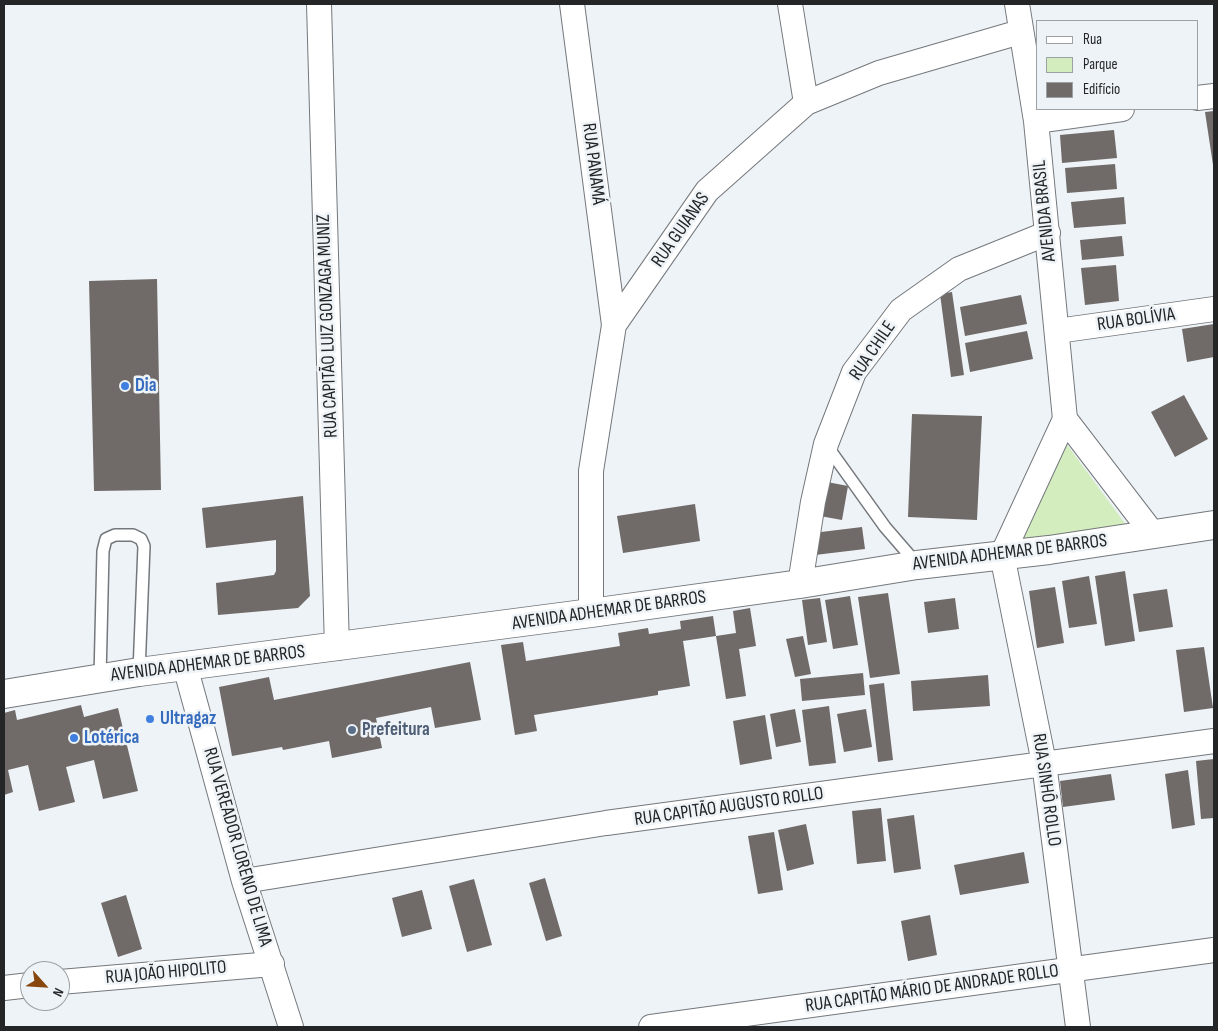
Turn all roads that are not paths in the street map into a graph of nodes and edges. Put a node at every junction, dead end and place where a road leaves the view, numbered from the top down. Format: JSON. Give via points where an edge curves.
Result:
{"nodes":[{"id":1,"x":319,"y":4,"type":"edge"},
{"id":2,"x":572,"y":4,"type":"edge"},
{"id":3,"x":790,"y":4,"type":"edge"},
{"id":4,"x":1017,"y":4,"type":"edge"},
{"id":5,"x":1020,"y":32,"type":"junction"},
{"id":6,"x":1214,"y":96,"type":"edge"},
{"id":7,"x":1198,"y":98,"type":"edge"},
{"id":8,"x":806,"y":102,"type":"junction"},
{"id":9,"x":1115,"y":110,"type":"edge"},
{"id":10,"x":1036,"y":121,"type":"junction"},
{"id":11,"x":1048,"y":233,"type":"junction"},
{"id":12,"x":1214,"y":309,"type":"edge"},
{"id":13,"x":614,"y":325,"type":"junction"},
{"id":14,"x":1058,"y":331,"type":"junction"},
{"id":15,"x":1065,"y":419,"type":"junction"},
{"id":16,"x":826,"y":444,"type":"junction"},
{"id":17,"x":1214,"y":525,"type":"edge"},
{"id":18,"x":1153,"y":534,"type":"junction"},
{"id":19,"x":1002,"y":555,"type":"junction"},
{"id":20,"x":917,"y":564,"type":"junction"},
{"id":21,"x":800,"y":584,"type":"junction"},
{"id":22,"x":591,"y":613,"type":"junction"},
{"id":23,"x":337,"y":648,"type":"junction"},
{"id":24,"x":185,"y":666,"type":"junction"},
{"id":25,"x":139,"y":672,"type":"junction"},
{"id":26,"x":100,"y":678,"type":"junction"},
{"id":27,"x":4,"y":694,"type":"edge"},
{"id":28,"x":1214,"y":741,"type":"edge"},
{"id":29,"x":1044,"y":763,"type":"junction"},
{"id":30,"x":244,"y":881,"type":"junction"},
{"id":31,"x":1214,"y":950,"type":"edge"},
{"id":32,"x":272,"y":964,"type":"junction"},
{"id":33,"x":1069,"y":970,"type":"junction"},
{"id":34,"x":70,"y":981,"type":"edge"},
{"id":35,"x":20,"y":986,"type":"edge"},
{"id":36,"x":4,"y":988,"type":"edge"},
{"id":37,"x":291,"y":1027,"type":"edge"},
{"id":38,"x":650,"y":1027,"type":"edge"},
{"id":39,"x":1078,"y":1027,"type":"edge"}],
"edges":[{"from":1,"to":23,"type":"street","name":"RUA CAPITÃO LUIZ GONZAGA MUNIZ","via":[[324,538]]},
{"from":2,"to":13,"type":"street","name":"RUA PANAMÁ"},
{"from":3,"to":8,"type":"street"},
{"from":4,"to":5,"type":"street","name":"AVENIDA BRASIL"},
{"from":5,"to":8,"type":"street","name":"RUA GUIANAS","via":[[879,73]]},
{"from":5,"to":10,"type":"street","name":"AVENIDA BRASIL"},
{"from":6,"to":7,"type":"street"},
{"from":8,"to":13,"type":"street","name":"RUA GUIANAS","via":[[707,192]]},
{"from":9,"to":10,"type":"street"},
{"from":10,"to":11,"type":"street","name":"AVENIDA BRASIL"},
{"from":11,"to":14,"type":"street","name":"AVENIDA BRASIL"},
{"from":11,"to":16,"type":"street","name":"RUA CHILE","via":[[960,269],[901,310],[854,372]]},
{"from":12,"to":14,"type":"street","name":"RUA BOLÍVIA"},
{"from":13,"to":22,"type":"street","name":"RUA GUIANAS","via":[[591,471]]},
{"from":14,"to":15,"type":"street","name":"AVENIDA BRASIL"},
{"from":15,"to":18,"type":"street"},
{"from":15,"to":19,"type":"street","name":"AVENIDA BRASIL"},
{"from":16,"to":20,"type":"lane","via":[[885,527]]},
{"from":16,"to":21,"type":"street","name":"RUA CHILE"},
{"from":17,"to":18,"type":"main road","name":"AVENIDA ADHEMAR DE BARROS"},
{"from":18,"to":19,"type":"main road","name":"AVENIDA ADHEMAR DE BARROS"},
{"from":19,"to":20,"type":"main road","name":"AVENIDA ADHEMAR DE BARROS"},
{"from":19,"to":29,"type":"street","name":"RUA SINHÔ ROLLO"},
{"from":20,"to":21,"type":"main road","name":"AVENIDA ADHEMAR DE BARROS"},
{"from":21,"to":22,"type":"main road","name":"AVENIDA ADHEMAR DE BARROS"},
{"from":22,"to":23,"type":"main road","name":"AVENIDA ADHEMAR DE BARROS"},
{"from":23,"to":24,"type":"main road","name":"AVENIDA ADHEMAR DE BARROS"},
{"from":24,"to":25,"type":"main road","name":"AVENIDA ADHEMAR DE BARROS"},
{"from":24,"to":30,"type":"street","name":"RUA VEREADOR LORENO DE LIMA"},
{"from":25,"to":26,"type":"main road","name":"AVENIDA ADHEMAR DE BARROS"},
{"from":25,"to":26,"type":"lane","via":[[144,546],[141,539],[133,535],[115,535],[106,539],[103,551]]},
{"from":26,"to":27,"type":"main road","name":"AVENIDA ADHEMAR DE BARROS"},
{"from":28,"to":29,"type":"street","name":"RUA CAPITÃO AUGUSTO ROLLO"},
{"from":29,"to":30,"type":"street","name":"RUA CAPITÃO AUGUSTO ROLLO","via":[[606,823]]},
{"from":29,"to":33,"type":"street","name":"RUA SINHÔ ROLLO"},
{"from":30,"to":32,"type":"street","name":"RUA VEREADOR LORENO DE LIMA"},
{"from":31,"to":33,"type":"street","name":"RUA CAPITÃO MÁRIO DE ANDRADE ROLLO"},
{"from":32,"to":34,"type":"street","name":"RUA JOÃO HIPOLITO"},
{"from":32,"to":37,"type":"street","name":"RUA VEREADOR LORENO DE LIMA"},
{"from":33,"to":38,"type":"street","name":"RUA CAPITÃO MÁRIO DE ANDRADE ROLLO"},
{"from":33,"to":39,"type":"street","name":"RUA SINHÔ ROLLO"},
{"from":35,"to":36,"type":"street"}]}
